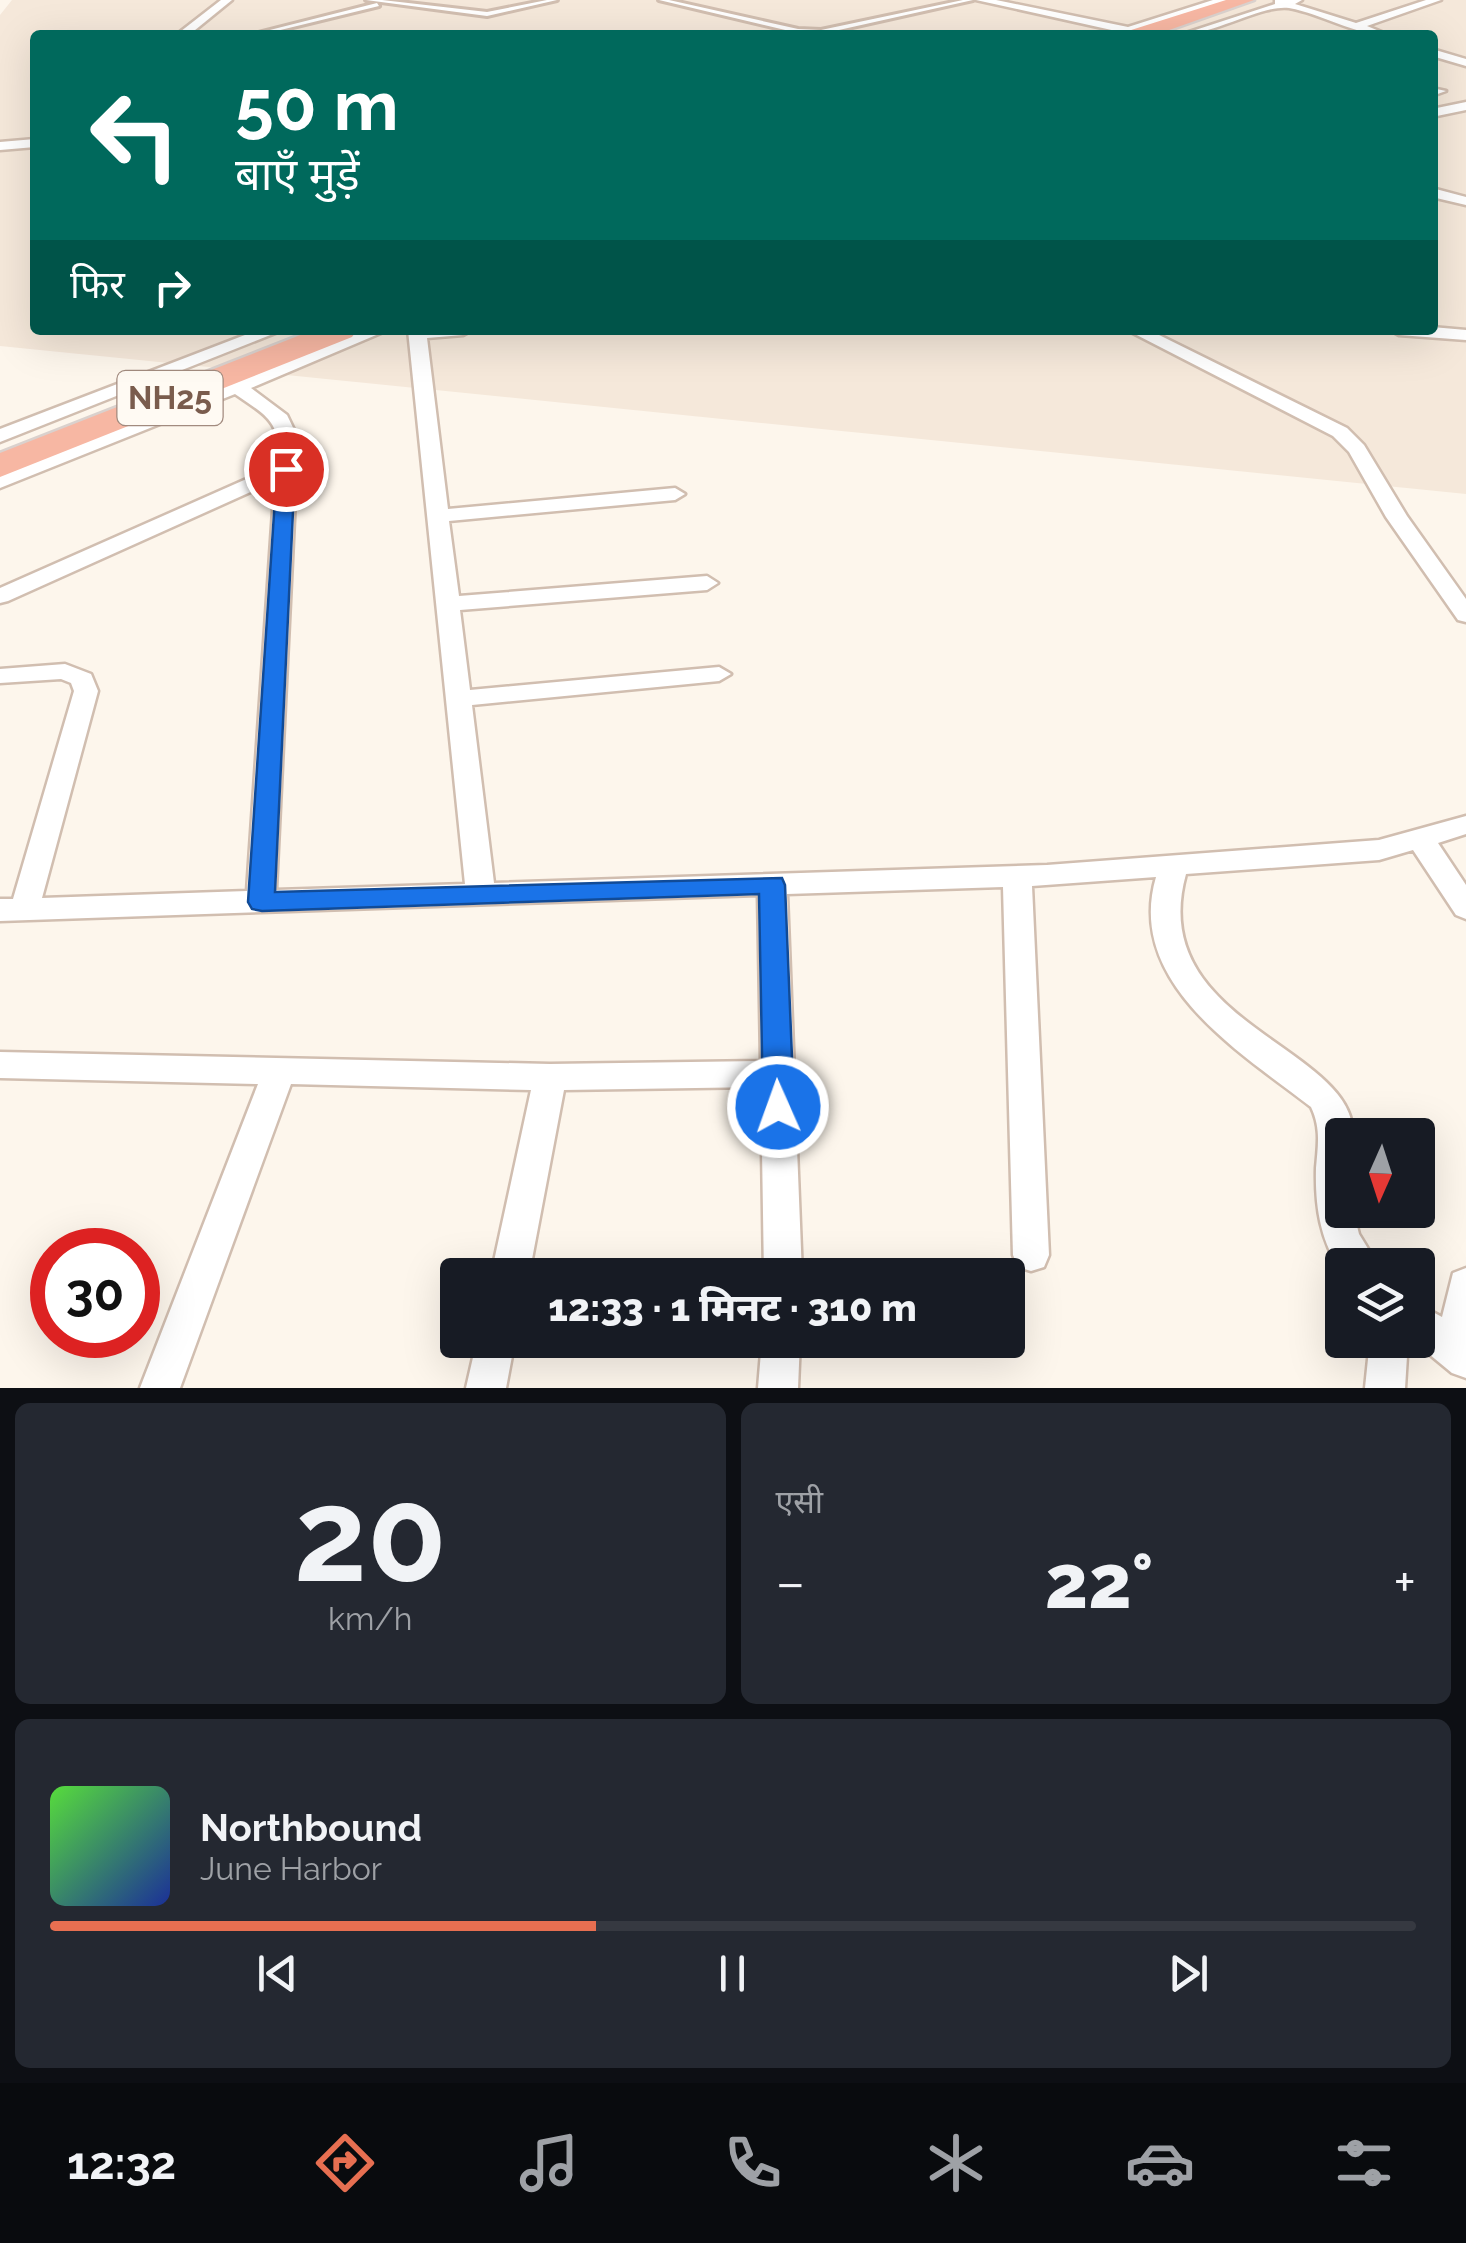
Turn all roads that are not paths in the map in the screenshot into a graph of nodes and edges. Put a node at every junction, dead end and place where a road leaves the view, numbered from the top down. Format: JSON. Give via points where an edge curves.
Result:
{"nodes":[{"id":1,"x":227,"y":0,"type":"edge"},
{"id":2,"x":368,"y":0,"type":"edge"},
{"id":3,"x":554,"y":0,"type":"edge"},
{"id":4,"x":662,"y":0,"type":"edge"},
{"id":5,"x":970,"y":0,"type":"edge"},
{"id":6,"x":981,"y":0,"type":"edge"},
{"id":7,"x":1224,"y":0,"type":"edge"},
{"id":8,"x":1245,"y":0,"type":"edge"},
{"id":9,"x":1436,"y":0,"type":"edge"},
{"id":10,"x":1281,"y":1,"type":"edge"},
{"id":11,"x":387,"y":2,"type":"edge"},
{"id":12,"x":1357,"y":26,"type":"junction"},
{"id":13,"x":188,"y":30,"type":"edge"},
{"id":14,"x":273,"y":30,"type":"edge"},
{"id":15,"x":811,"y":30,"type":"edge"},
{"id":16,"x":830,"y":30,"type":"edge"},
{"id":17,"x":1123,"y":30,"type":"edge"},
{"id":18,"x":1138,"y":30,"type":"edge"},
{"id":19,"x":1139,"y":30,"type":"edge"},
{"id":20,"x":1178,"y":30,"type":"edge"},
{"id":21,"x":1200,"y":30,"type":"edge"},
{"id":22,"x":1347,"y":30,"type":"edge"},
{"id":23,"x":1368,"y":30,"type":"edge"},
{"id":24,"x":1466,"y":50,"type":"edge"},
{"id":25,"x":1438,"y":55,"type":"edge"},
{"id":26,"x":1438,"y":56,"type":"edge"},
{"id":27,"x":1466,"y":63,"type":"edge"},
{"id":28,"x":1466,"y":106,"type":"edge"},
{"id":29,"x":1438,"y":112,"type":"edge"},
{"id":30,"x":30,"y":144,"type":"edge"},
{"id":31,"x":0,"y":146,"type":"edge"},
{"id":32,"x":1438,"y":194,"type":"edge"},
{"id":33,"x":1466,"y":201,"type":"edge"},
{"id":34,"x":1438,"y":333,"type":"edge"},
{"id":35,"x":261,"y":335,"type":"edge"},
{"id":36,"x":291,"y":335,"type":"edge"},
{"id":37,"x":328,"y":335,"type":"edge"},
{"id":38,"x":367,"y":335,"type":"edge"},
{"id":39,"x":418,"y":335,"type":"edge"},
{"id":40,"x":1146,"y":335,"type":"edge"},
{"id":41,"x":1466,"y":335,"type":"edge"},
{"id":42,"x":237,"y":387,"type":"junction"},
{"id":43,"x":0,"y":436,"type":"edge"},
{"id":44,"x":0,"y":450,"type":"edge"},
{"id":45,"x":0,"y":466,"type":"edge"},
{"id":46,"x":286,"y":469,"type":"junction"},
{"id":47,"x":0,"y":482,"type":"edge"},
{"id":48,"x":674,"y":494,"type":"dead end"},
{"id":49,"x":438,"y":516,"type":"junction"},
{"id":50,"x":707,"y":583,"type":"dead end"},
{"id":51,"x":0,"y":596,"type":"edge"},
{"id":52,"x":448,"y":604,"type":"junction"},
{"id":53,"x":1466,"y":615,"type":"edge"},
{"id":54,"x":719,"y":674,"type":"dead end"},
{"id":55,"x":0,"y":676,"type":"edge"},
{"id":56,"x":459,"y":699,"type":"junction"},
{"id":57,"x":1466,"y":825,"type":"edge"},
{"id":58,"x":1420,"y":838,"type":"junction"},
{"id":59,"x":1174,"y":865,"type":"junction"},
{"id":60,"x":1018,"y":876,"type":"junction"},
{"id":61,"x":772,"y":885,"type":"junction"},
{"id":62,"x":481,"y":895,"type":"junction"},
{"id":63,"x":262,"y":902,"type":"junction"},
{"id":64,"x":1466,"y":908,"type":"edge"},
{"id":65,"x":13,"y":909,"type":"edge"},
{"id":66,"x":0,"y":1065,"type":"edge"},
{"id":67,"x":279,"y":1071,"type":"junction"},
{"id":68,"x":778,"y":1074,"type":"junction"},
{"id":69,"x":550,"y":1077,"type":"junction"},
{"id":70,"x":1347,"y":1248,"type":"edge"},
{"id":71,"x":1030,"y":1254,"type":"dead end"},
{"id":72,"x":513,"y":1258,"type":"edge"},
{"id":73,"x":783,"y":1258,"type":"edge"},
{"id":74,"x":1466,"y":1285,"type":"edge"},
{"id":75,"x":1435,"y":1336,"type":"edge"},
{"id":76,"x":1460,"y":1356,"type":"edge"},
{"id":77,"x":492,"y":1358,"type":"edge"},
{"id":78,"x":780,"y":1358,"type":"edge"},
{"id":79,"x":1388,"y":1358,"type":"edge"},
{"id":80,"x":160,"y":1388,"type":"edge"},
{"id":81,"x":486,"y":1388,"type":"edge"},
{"id":82,"x":778,"y":1388,"type":"edge"},
{"id":83,"x":1386,"y":1388,"type":"edge"}],
"edges":[{"from":1,"to":13,"type":"street"},
{"from":2,"to":11,"type":"lane"},
{"from":3,"to":11,"type":"lane","via":[[487,14]]},
{"from":4,"to":15,"type":"lane"},
{"from":5,"to":16,"type":"lane"},
{"from":6,"to":17,"type":"street"},
{"from":7,"to":18,"type":"street"},
{"from":8,"to":19,"type":"highway"},
{"from":9,"to":12,"type":"street"},
{"from":10,"to":12,"type":"street"},
{"from":10,"to":20,"type":"highway"},
{"from":10,"to":21,"type":"street"},
{"from":11,"to":14,"type":"lane"},
{"from":12,"to":22,"type":"street"},
{"from":12,"to":23,"type":"street"},
{"from":24,"to":25,"type":"street"},
{"from":26,"to":27,"type":"street"},
{"from":28,"to":29,"type":"street"},
{"from":30,"to":31,"type":"street"},
{"from":32,"to":33,"type":"street"},
{"from":34,"to":41,"type":"street"},
{"from":35,"to":43,"type":"street"},
{"from":36,"to":44,"type":"highway","number":"NH25"},
{"from":37,"to":45,"type":"highway","number":"NH25"},
{"from":38,"to":42,"type":"street"},
{"from":39,"to":49,"type":"street"},
{"from":40,"to":53,"type":"street","via":[[1340,432]]},
{"from":42,"to":46,"type":"street","via":[[289,430]]},
{"from":42,"to":47,"type":"street"},
{"from":46,"to":51,"type":"street"},
{"from":46,"to":63,"type":"street"},
{"from":48,"to":49,"type":"street"},
{"from":49,"to":52,"type":"street"},
{"from":50,"to":52,"type":"street"},
{"from":52,"to":56,"type":"street"},
{"from":54,"to":56,"type":"street"},
{"from":55,"to":65,"type":"street","via":[[65,672],[82,679],[86,692]]},
{"from":56,"to":62,"type":"street"},
{"from":57,"to":58,"type":"street"},
{"from":58,"to":59,"type":"street","via":[[1379,850]]},
{"from":58,"to":64,"type":"street"},
{"from":59,"to":60,"type":"street"},
{"from":59,"to":70,"type":"street","via":[[1163,913],[1167,937],[1198,994],[1332,1112],[1334,1215]]},
{"from":60,"to":61,"type":"street"},
{"from":60,"to":71,"type":"street"},
{"from":61,"to":62,"type":"street"},
{"from":61,"to":68,"type":"street"},
{"from":62,"to":63,"type":"street"},
{"from":63,"to":65,"type":"street"},
{"from":66,"to":67,"type":"street"},
{"from":67,"to":69,"type":"street"},
{"from":67,"to":80,"type":"street"},
{"from":68,"to":69,"type":"street"},
{"from":68,"to":73,"type":"street"},
{"from":69,"to":72,"type":"street"},
{"from":74,"to":76,"type":"street"},
{"from":75,"to":76,"type":"street"},
{"from":77,"to":81,"type":"street"},
{"from":78,"to":82,"type":"street"},
{"from":79,"to":83,"type":"street"}]}
